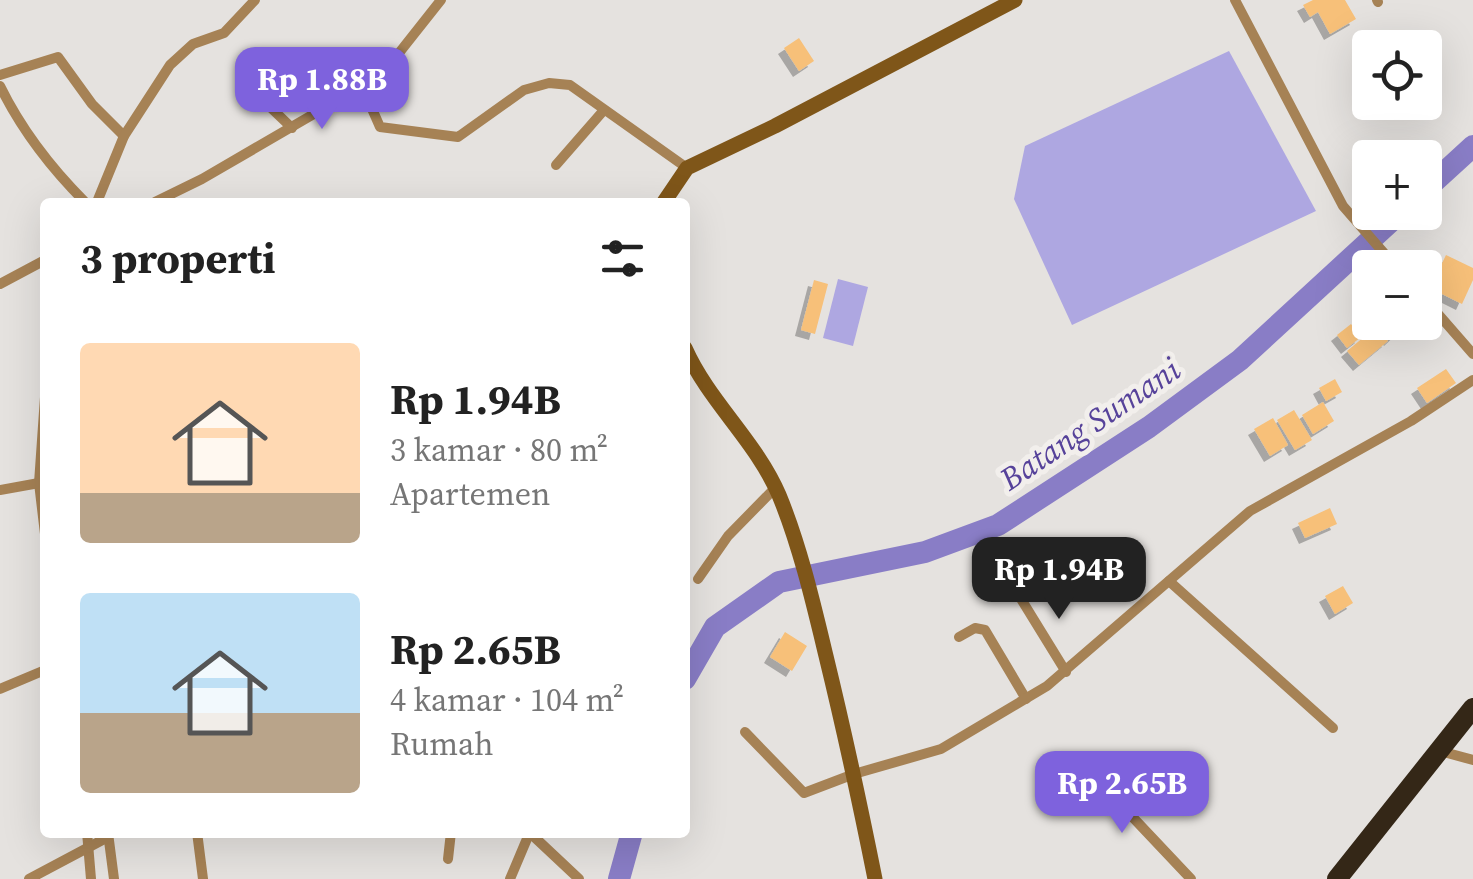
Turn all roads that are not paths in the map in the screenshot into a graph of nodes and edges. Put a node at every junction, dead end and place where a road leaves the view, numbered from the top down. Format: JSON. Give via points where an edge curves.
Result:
{"nodes":[{"id":1,"x":255,"y":0,"type":"edge"},
{"id":2,"x":1016,"y":0,"type":"edge"},
{"id":3,"x":1234,"y":0,"type":"edge"},
{"id":4,"x":434,"y":2,"type":"edge"},
{"id":5,"x":0,"y":75,"type":"edge"},
{"id":6,"x":240,"y":78,"type":"dead end"},
{"id":7,"x":0,"y":86,"type":"edge"},
{"id":8,"x":362,"y":86,"type":"junction"},
{"id":9,"x":604,"y":110,"type":"junction"},
{"id":10,"x":292,"y":128,"type":"junction"},
{"id":11,"x":124,"y":136,"type":"junction"},
{"id":12,"x":556,"y":165,"type":"dead end"},
{"id":13,"x":688,"y":168,"type":"junction"},
{"id":14,"x":81,"y":198,"type":"edge"},
{"id":15,"x":98,"y":198,"type":"edge"},
{"id":16,"x":162,"y":198,"type":"edge"},
{"id":17,"x":667,"y":198,"type":"edge"},
{"id":18,"x":1381,"y":250,"type":"edge"},
{"id":19,"x":40,"y":263,"type":"edge"},
{"id":20,"x":0,"y":284,"type":"edge"},
{"id":21,"x":1442,"y":318,"type":"edge"},
{"id":22,"x":1473,"y":354,"type":"edge"},
{"id":23,"x":690,"y":359,"type":"edge"},
{"id":24,"x":1473,"y":380,"type":"edge"},
{"id":25,"x":40,"y":483,"type":"edge"},
{"id":26,"x":775,"y":488,"type":"junction"},
{"id":27,"x":0,"y":490,"type":"edge"},
{"id":28,"x":698,"y":580,"type":"dead end"},
{"id":29,"x":1170,"y":581,"type":"junction"},
{"id":30,"x":1018,"y":594,"type":"dead end"},
{"id":31,"x":959,"y":637,"type":"dead end"},
{"id":32,"x":40,"y":672,"type":"edge"},
{"id":33,"x":1066,"y":672,"type":"junction"},
{"id":34,"x":0,"y":689,"type":"edge"},
{"id":35,"x":1026,"y":699,"type":"junction"},
{"id":36,"x":1473,"y":708,"type":"edge"},
{"id":37,"x":1333,"y":728,"type":"dead end"},
{"id":38,"x":745,"y":732,"type":"dead end"},
{"id":39,"x":1439,"y":750,"type":"junction"},
{"id":40,"x":1473,"y":760,"type":"edge"},
{"id":41,"x":1102,"y":761,"type":"dead end"},
{"id":42,"x":854,"y":774,"type":"junction"},
{"id":43,"x":87,"y":838,"type":"edge"},
{"id":44,"x":103,"y":838,"type":"edge"},
{"id":45,"x":108,"y":838,"type":"edge"},
{"id":46,"x":198,"y":838,"type":"edge"},
{"id":47,"x":450,"y":838,"type":"edge"},
{"id":48,"x":527,"y":838,"type":"edge"},
{"id":49,"x":534,"y":838,"type":"edge"},
{"id":50,"x":88,"y":846,"type":"junction"},
{"id":51,"x":448,"y":859,"type":"dead end"},
{"id":52,"x":29,"y":879,"type":"edge"},
{"id":53,"x":91,"y":879,"type":"edge"},
{"id":54,"x":114,"y":879,"type":"edge"},
{"id":55,"x":202,"y":879,"type":"edge"},
{"id":56,"x":510,"y":879,"type":"edge"},
{"id":57,"x":579,"y":879,"type":"edge"},
{"id":58,"x":874,"y":879,"type":"edge"},
{"id":59,"x":1191,"y":879,"type":"edge"},
{"id":60,"x":1338,"y":879,"type":"edge"}],
"edges":[{"from":1,"to":11,"type":"street","via":[[224,32],[183,50]]},
{"from":2,"to":13,"type":"street"},
{"from":3,"to":18,"type":"street","via":[[1342,206]]},
{"from":4,"to":8,"type":"street","via":[[400,53]]},
{"from":5,"to":11,"type":"street","via":[[58,57]]},
{"from":6,"to":10,"type":"street"},
{"from":7,"to":14,"type":"street","via":[[20,126]]},
{"from":8,"to":9,"type":"street","via":[[380,127],[450,138],[464,135],[524,90],[548,83],[570,84]]},
{"from":8,"to":10,"type":"street"},
{"from":9,"to":12,"type":"street"},
{"from":9,"to":13,"type":"street"},
{"from":10,"to":16,"type":"street"},
{"from":11,"to":15,"type":"street"},
{"from":13,"to":17,"type":"street"},
{"from":19,"to":20,"type":"street"},
{"from":21,"to":22,"type":"street"},
{"from":23,"to":26,"type":"street"},
{"from":24,"to":29,"type":"street","via":[[1258,506]]},
{"from":25,"to":27,"type":"street"},
{"from":26,"to":28,"type":"street","via":[[728,536]]},
{"from":26,"to":42,"type":"street","via":[[816,614]]},
{"from":29,"to":33,"type":"street"},
{"from":29,"to":37,"type":"street"},
{"from":30,"to":33,"type":"street"},
{"from":31,"to":35,"type":"street","via":[[985,630]]},
{"from":32,"to":34,"type":"street"},
{"from":33,"to":35,"type":"street"},
{"from":35,"to":42,"type":"street","via":[[941,749]]},
{"from":36,"to":39,"type":"highway"},
{"from":38,"to":42,"type":"street","via":[[800,793]]},
{"from":39,"to":40,"type":"street"},
{"from":39,"to":60,"type":"highway"},
{"from":41,"to":59,"type":"street","via":[[1126,812]]},
{"from":42,"to":58,"type":"street"},
{"from":43,"to":50,"type":"street"},
{"from":44,"to":50,"type":"street"},
{"from":45,"to":54,"type":"street"},
{"from":46,"to":55,"type":"street"},
{"from":47,"to":51,"type":"street"},
{"from":48,"to":56,"type":"street"},
{"from":49,"to":57,"type":"street"},
{"from":50,"to":52,"type":"street"},
{"from":50,"to":53,"type":"street"}]}
